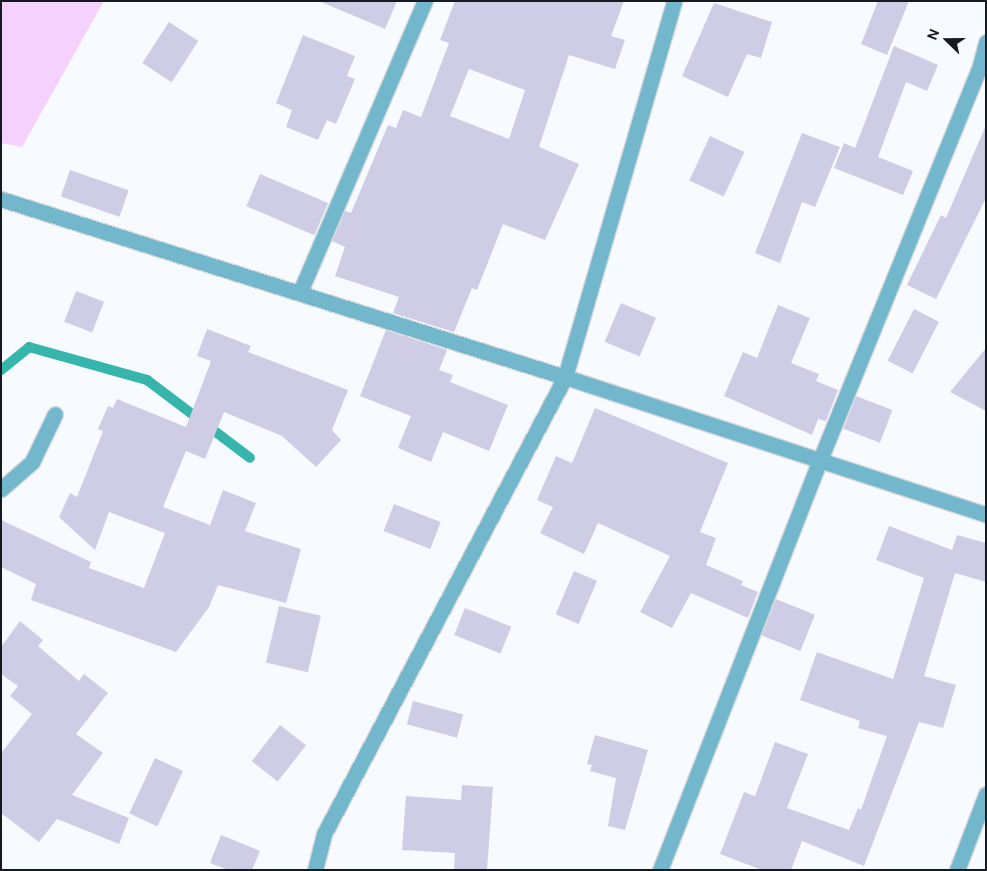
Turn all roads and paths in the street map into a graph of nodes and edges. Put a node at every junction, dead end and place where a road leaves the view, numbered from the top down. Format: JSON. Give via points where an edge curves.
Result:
{"nodes":[{"id":1,"x":424,"y":1,"type":"edge"},
{"id":2,"x":674,"y":1,"type":"edge"},
{"id":3,"x":986,"y":42,"type":"edge"},
{"id":4,"x":1,"y":199,"type":"edge"},
{"id":5,"x":300,"y":292,"type":"junction"},
{"id":6,"x":566,"y":377,"type":"junction"},
{"id":7,"x":55,"y":414,"type":"dead end"},
{"id":8,"x":820,"y":460,"type":"junction"},
{"id":9,"x":1,"y":489,"type":"edge"},
{"id":10,"x":986,"y":516,"type":"edge"},
{"id":11,"x":986,"y":794,"type":"edge"},
{"id":12,"x":315,"y":870,"type":"edge"},
{"id":13,"x":660,"y":870,"type":"edge"},
{"id":14,"x":957,"y":870,"type":"edge"}],
"edges":[{"from":1,"to":5,"type":"street"},
{"from":2,"to":6,"type":"street"},
{"from":3,"to":8,"type":"street","via":[[978,69]]},
{"from":4,"to":5,"type":"street"},
{"from":5,"to":6,"type":"street"},
{"from":6,"to":8,"type":"street"},
{"from":6,"to":12,"type":"street","via":[[324,834]]},
{"from":7,"to":9,"type":"street","via":[[32,462]]},
{"from":8,"to":10,"type":"street"},
{"from":8,"to":13,"type":"street"},
{"from":11,"to":14,"type":"street"}]}
